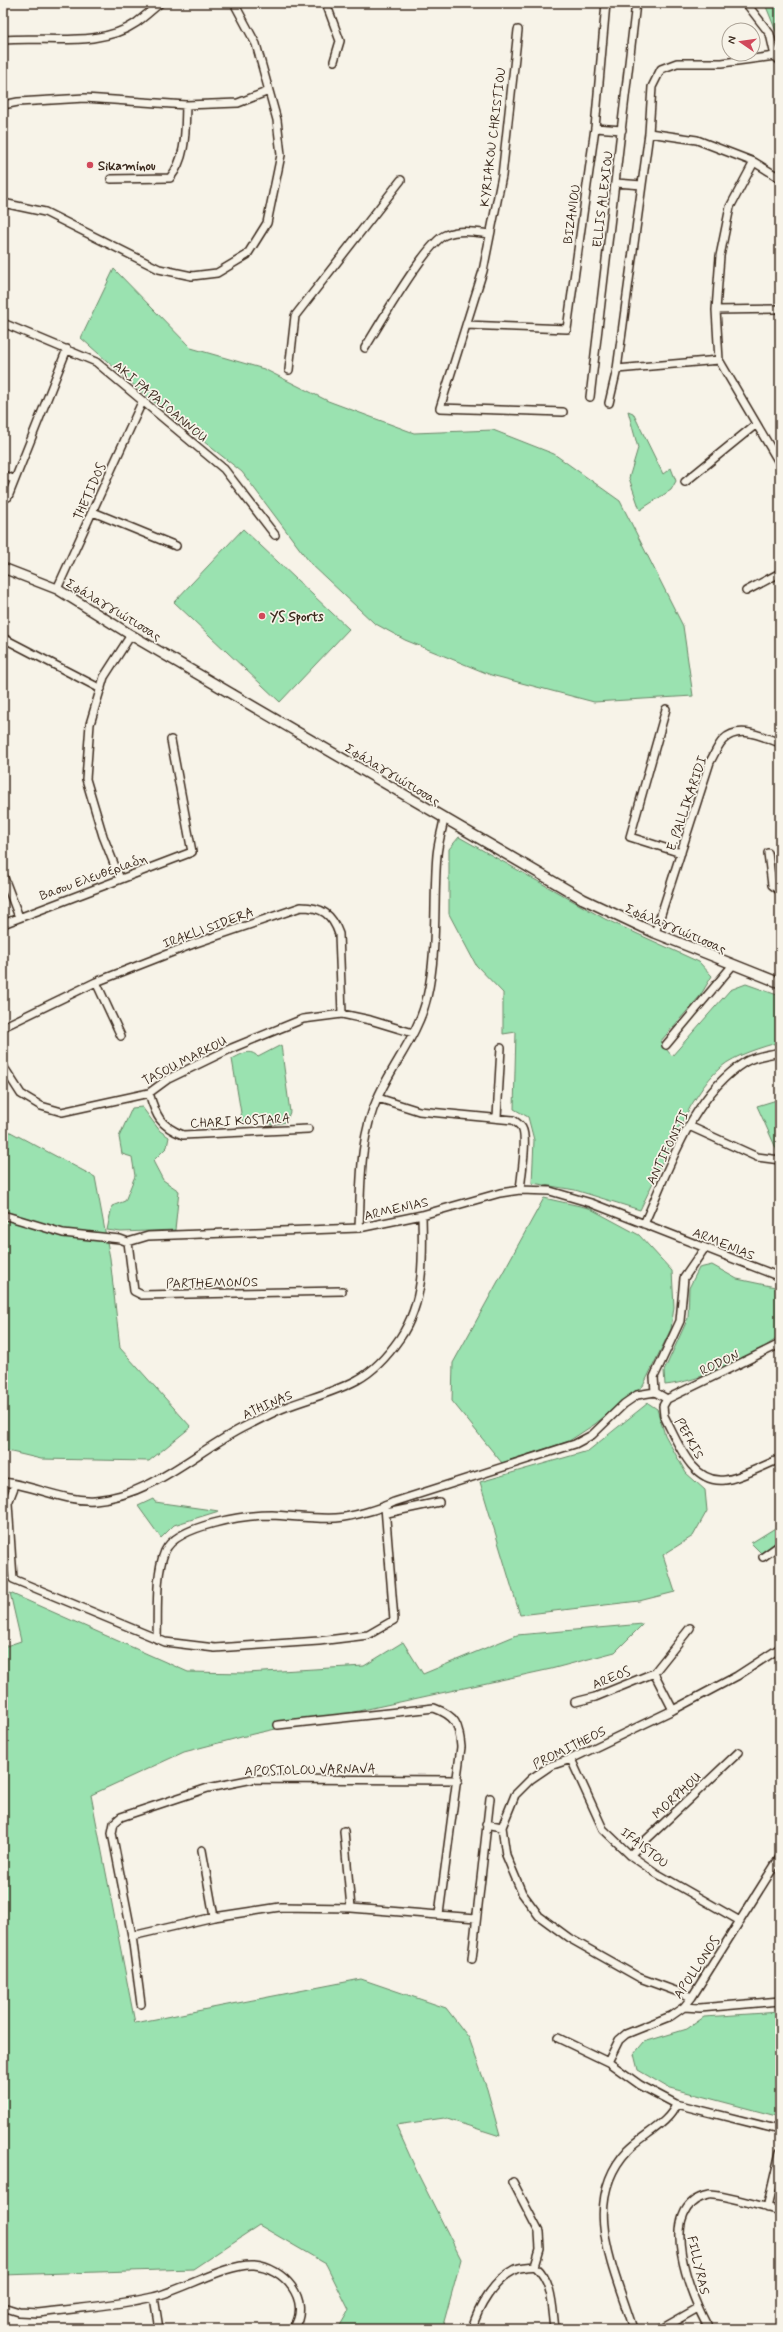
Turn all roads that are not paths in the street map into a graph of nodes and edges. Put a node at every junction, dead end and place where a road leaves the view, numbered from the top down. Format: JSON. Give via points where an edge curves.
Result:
{"nodes":[{"id":1,"x":160,"y":3,"type":"edge"},
{"id":2,"x":234,"y":3,"type":"edge"},
{"id":3,"x":326,"y":3,"type":"edge"},
{"id":4,"x":606,"y":3,"type":"edge"},
{"id":5,"x":636,"y":3,"type":"edge"},
{"id":6,"x":746,"y":3,"type":"edge"},
{"id":7,"x":518,"y":30,"type":"dead end"},
{"id":8,"x":3,"y":40,"type":"edge"},
{"id":9,"x":778,"y":58,"type":"edge"},
{"id":10,"x":334,"y":60,"type":"dead end"},
{"id":11,"x":269,"y":91,"type":"junction"},
{"id":12,"x":3,"y":105,"type":"edge"},
{"id":13,"x":186,"y":105,"type":"junction"},
{"id":14,"x":595,"y":128,"type":"junction"},
{"id":15,"x":622,"y":130,"type":"junction"},
{"id":16,"x":649,"y":133,"type":"junction"},
{"id":17,"x":754,"y":162,"type":"junction"},
{"id":18,"x":780,"y":178,"type":"edge"},
{"id":19,"x":111,"y":179,"type":"dead end"},
{"id":20,"x":402,"y":180,"type":"dead end"},
{"id":21,"x":616,"y":183,"type":"junction"},
{"id":22,"x":642,"y":185,"type":"junction"},
{"id":23,"x":3,"y":203,"type":"edge"},
{"id":24,"x":490,"y":234,"type":"junction"},
{"id":25,"x":777,"y":309,"type":"dead end"},
{"id":26,"x":716,"y":310,"type":"junction"},
{"id":27,"x":3,"y":322,"type":"edge"},
{"id":28,"x":466,"y":325,"type":"junction"},
{"id":29,"x":364,"y":348,"type":"dead end"},
{"id":30,"x":67,"y":349,"type":"junction"},
{"id":31,"x":720,"y":360,"type":"junction"},
{"id":32,"x":617,"y":369,"type":"junction"},
{"id":33,"x":289,"y":370,"type":"dead end"},
{"id":34,"x":590,"y":397,"type":"dead end"},
{"id":35,"x":142,"y":402,"type":"junction"},
{"id":36,"x":609,"y":403,"type":"dead end"},
{"id":37,"x":563,"y":412,"type":"dead end"},
{"id":38,"x":755,"y":425,"type":"junction"},
{"id":39,"x":780,"y":464,"type":"edge"},
{"id":40,"x":3,"y":474,"type":"edge"},
{"id":41,"x":13,"y":479,"type":"junction"},
{"id":42,"x":685,"y":482,"type":"dead end"},
{"id":43,"x":8,"y":497,"type":"dead end"},
{"id":44,"x":93,"y":512,"type":"junction"},
{"id":45,"x":275,"y":535,"type":"dead end"},
{"id":46,"x":176,"y":546,"type":"dead end"},
{"id":47,"x":3,"y":568,"type":"edge"},
{"id":48,"x":780,"y":573,"type":"edge"},
{"id":49,"x":57,"y":589,"type":"junction"},
{"id":50,"x":746,"y":591,"type":"dead end"},
{"id":51,"x":131,"y":635,"type":"junction"},
{"id":52,"x":3,"y":638,"type":"edge"},
{"id":53,"x":101,"y":689,"type":"junction"},
{"id":54,"x":666,"y":709,"type":"dead end"},
{"id":55,"x":171,"y":740,"type":"dead end"},
{"id":56,"x":780,"y":743,"type":"edge"},
{"id":57,"x":444,"y":819,"type":"junction"},
{"id":58,"x":681,"y":853,"type":"junction"},
{"id":59,"x":768,"y":853,"type":"dead end"},
{"id":60,"x":3,"y":876,"type":"edge"},
{"id":61,"x":120,"y":879,"type":"junction"},
{"id":62,"x":780,"y":891,"type":"edge"},
{"id":63,"x":19,"y":917,"type":"junction"},
{"id":64,"x":3,"y":924,"type":"edge"},
{"id":65,"x":655,"y":933,"type":"junction"},
{"id":66,"x":732,"y":966,"type":"junction"},
{"id":67,"x":96,"y":982,"type":"junction"},
{"id":68,"x":780,"y":983,"type":"edge"},
{"id":69,"x":342,"y":1014,"type":"junction"},
{"id":70,"x":3,"y":1027,"type":"edge"},
{"id":71,"x":413,"y":1033,"type":"junction"},
{"id":72,"x":121,"y":1036,"type":"dead end"},
{"id":73,"x":666,"y":1045,"type":"dead end"},
{"id":74,"x":501,"y":1048,"type":"dead end"},
{"id":75,"x":780,"y":1052,"type":"edge"},
{"id":76,"x":3,"y":1066,"type":"edge"},
{"id":77,"x":149,"y":1093,"type":"junction"},
{"id":78,"x":378,"y":1098,"type":"junction"},
{"id":79,"x":497,"y":1117,"type":"junction"},
{"id":80,"x":689,"y":1126,"type":"junction"},
{"id":81,"x":308,"y":1129,"type":"dead end"},
{"id":82,"x":780,"y":1160,"type":"edge"},
{"id":83,"x":520,"y":1190,"type":"junction"},
{"id":84,"x":3,"y":1215,"type":"edge"},
{"id":85,"x":422,"y":1215,"type":"junction"},
{"id":86,"x":644,"y":1224,"type":"junction"},
{"id":87,"x":359,"y":1228,"type":"junction"},
{"id":88,"x":128,"y":1242,"type":"junction"},
{"id":89,"x":704,"y":1248,"type":"junction"},
{"id":90,"x":780,"y":1277,"type":"edge"},
{"id":91,"x":342,"y":1291,"type":"dead end"},
{"id":92,"x":780,"y":1344,"type":"edge"},
{"id":93,"x":655,"y":1392,"type":"junction"},
{"id":94,"x":667,"y":1399,"type":"junction"},
{"id":95,"x":780,"y":1459,"type":"edge"},
{"id":96,"x":3,"y":1482,"type":"edge"},
{"id":97,"x":15,"y":1484,"type":"junction"},
{"id":98,"x":439,"y":1502,"type":"dead end"},
{"id":99,"x":386,"y":1510,"type":"junction"},
{"id":100,"x":780,"y":1545,"type":"edge"},
{"id":101,"x":763,"y":1557,"type":"dead end"},
{"id":102,"x":690,"y":1628,"type":"dead end"},
{"id":103,"x":157,"y":1639,"type":"junction"},
{"id":104,"x":780,"y":1648,"type":"edge"},
{"id":105,"x":654,"y":1672,"type":"junction"},
{"id":106,"x":576,"y":1702,"type":"dead end"},
{"id":107,"x":673,"y":1710,"type":"junction"},
{"id":108,"x":278,"y":1725,"type":"dead end"},
{"id":109,"x":739,"y":1752,"type":"dead end"},
{"id":110,"x":571,"y":1759,"type":"junction"},
{"id":111,"x":458,"y":1780,"type":"junction"},
{"id":112,"x":490,"y":1798,"type":"dead end"},
{"id":113,"x":486,"y":1824,"type":"junction"},
{"id":114,"x":502,"y":1827,"type":"junction"},
{"id":115,"x":344,"y":1831,"type":"dead end"},
{"id":116,"x":202,"y":1850,"type":"dead end"},
{"id":117,"x":630,"y":1855,"type":"junction"},
{"id":118,"x":779,"y":1861,"type":"edge"},
{"id":119,"x":351,"y":1908,"type":"junction"},
{"id":120,"x":440,"y":1914,"type":"junction"},
{"id":121,"x":214,"y":1917,"type":"junction"},
{"id":122,"x":476,"y":1918,"type":"junction"},
{"id":123,"x":740,"y":1921,"type":"junction"},
{"id":124,"x":132,"y":1936,"type":"junction"},
{"id":125,"x":472,"y":1959,"type":"dead end"},
{"id":126,"x":692,"y":1997,"type":"junction"},
{"id":127,"x":780,"y":2001,"type":"edge"},
{"id":128,"x":141,"y":2004,"type":"dead end"},
{"id":129,"x":684,"y":2007,"type":"junction"},
{"id":130,"x":558,"y":2038,"type":"dead end"},
{"id":131,"x":608,"y":2062,"type":"junction"},
{"id":132,"x":676,"y":2104,"type":"junction"},
{"id":133,"x":780,"y":2130,"type":"edge"},
{"id":134,"x":780,"y":2152,"type":"edge"},
{"id":135,"x":513,"y":2182,"type":"dead end"},
{"id":136,"x":767,"y":2208,"type":"junction"},
{"id":137,"x":780,"y":2211,"type":"edge"},
{"id":138,"x":535,"y":2266,"type":"junction"},
{"id":139,"x":154,"y":2297,"type":"junction"},
{"id":140,"x":3,"y":2307,"type":"edge"},
{"id":141,"x":698,"y":2308,"type":"junction"},
{"id":142,"x":159,"y":2329,"type":"edge"},
{"id":143,"x":293,"y":2329,"type":"edge"},
{"id":144,"x":472,"y":2329,"type":"edge"},
{"id":145,"x":555,"y":2329,"type":"edge"},
{"id":146,"x":633,"y":2329,"type":"edge"},
{"id":147,"x":661,"y":2329,"type":"edge"},
{"id":148,"x":709,"y":2329,"type":"edge"}],
"edges":[{"from":1,"to":8,"type":"street","via":[[136,24],[95,39],[28,37]]},
{"from":2,"to":11,"type":"street","via":[[256,44]]},
{"from":3,"to":10,"type":"street","via":[[340,41]]},
{"from":4,"to":14,"type":"street","name":"BIZANIOU"},
{"from":5,"to":15,"type":"street","name":"ELLIS ALEXIOU"},
{"from":6,"to":9,"type":"street","via":[[770,34]]},
{"from":7,"to":24,"type":"street","name":"KYRIAKOU CHRISTIOU","via":[[502,176]]},
{"from":9,"to":16,"type":"street","via":[[722,63],[677,63],[661,69],[652,87]]},
{"from":11,"to":13,"type":"street","via":[[238,103]]},
{"from":11,"to":23,"type":"street","via":[[278,120],[280,155],[268,224],[246,255],[217,273],[192,276],[159,269],[45,212]]},
{"from":12,"to":13,"type":"street","via":[[85,98]]},
{"from":13,"to":19,"type":"street","via":[[184,150],[176,172],[170,178]]},
{"from":14,"to":15,"type":"street"},
{"from":14,"to":28,"type":"street","name":"BIZANIOU","via":[[567,329]]},
{"from":15,"to":21,"type":"street","name":"ELLIS ALEXIOU"},
{"from":16,"to":17,"type":"street","via":[[697,140]]},
{"from":16,"to":22,"type":"street"},
{"from":17,"to":18,"type":"street"},
{"from":17,"to":26,"type":"street","via":[[730,207],[720,256]]},
{"from":20,"to":33,"type":"street","via":[[295,316]]},
{"from":21,"to":22,"type":"street"},
{"from":21,"to":34,"type":"street","name":"ELLIS ALEXIOU"},
{"from":22,"to":32,"type":"street"},
{"from":24,"to":28,"type":"street","name":"KYRIAKOU CHRISTIOU","via":[[483,271]]},
{"from":24,"to":29,"type":"street","via":[[462,230],[443,236],[422,258]]},
{"from":25,"to":26,"type":"street"},
{"from":26,"to":31,"type":"street"},
{"from":27,"to":30,"type":"street","name":"AKI PAPAIOANNOU","via":[[15,330]]},
{"from":28,"to":37,"type":"street","name":"KYRIAKOU CHRISTIOU","via":[[440,408]]},
{"from":30,"to":35,"type":"street","name":"AKI PAPAIOANNOU","via":[[96,362]]},
{"from":30,"to":41,"type":"street"},
{"from":31,"to":32,"type":"street"},
{"from":31,"to":38,"type":"street"},
{"from":32,"to":36,"type":"street"},
{"from":35,"to":44,"type":"street","name":"THETIDOS"},
{"from":35,"to":45,"type":"street","name":"AKI PAPAIOANNOU","via":[[224,469]]},
{"from":38,"to":39,"type":"street"},
{"from":38,"to":42,"type":"street"},
{"from":40,"to":41,"type":"street"},
{"from":41,"to":43,"type":"street"},
{"from":44,"to":46,"type":"street"},
{"from":44,"to":49,"type":"street","name":"THETIDOS"},
{"from":47,"to":49,"type":"street","name":"Σφάλαγγιώτισσας"},
{"from":48,"to":50,"type":"street"},
{"from":49,"to":51,"type":"street","name":"Σφάλαγγιώτισσας"},
{"from":51,"to":53,"type":"street","via":[[104,677]]},
{"from":51,"to":57,"type":"street","name":"Σφάλαγγιώτισσας"},
{"from":52,"to":53,"type":"street"},
{"from":53,"to":61,"type":"street","via":[[90,724],[86,779],[102,836]]},
{"from":54,"to":58,"type":"street","via":[[630,837]]},
{"from":55,"to":61,"type":"street","name":"Βασου Ελευθεριαδη","via":[[192,852]]},
{"from":56,"to":58,"type":"street","name":"E. PALLIKARIDI","via":[[750,733],[736,732],[723,740],[710,762]]},
{"from":57,"to":65,"type":"street","name":"Σφάλαγγιώτισσας","via":[[590,902]]},
{"from":57,"to":71,"type":"street","via":[[437,854],[432,964],[427,998]]},
{"from":58,"to":65,"type":"street","name":"E. PALLIKARIDI"},
{"from":59,"to":62,"type":"street","via":[[772,885]]},
{"from":60,"to":63,"type":"street"},
{"from":61,"to":63,"type":"street","name":"Βασου Ελευθεριαδη"},
{"from":63,"to":64,"type":"street","name":"Βασου Ελευθεριαδη"},
{"from":65,"to":66,"type":"street","name":"Σφάλαγγιώτισσας"},
{"from":66,"to":68,"type":"street","name":"Σφάλαγγιώτισσας"},
{"from":66,"to":73,"type":"street"},
{"from":67,"to":69,"type":"street","name":"IRAKLI SIDERA","via":[[193,944],[300,907],[313,907],[326,912],[334,921],[339,934]]},
{"from":67,"to":70,"type":"street","name":"IRAKLI SIDERA"},
{"from":67,"to":72,"type":"street"},
{"from":69,"to":71,"type":"street","name":"TASOU MARKOU"},
{"from":69,"to":77,"type":"street","name":"TASOU MARKOU","via":[[304,1019],[280,1028],[168,1079]]},
{"from":71,"to":78,"type":"street"},
{"from":74,"to":79,"type":"street"},
{"from":75,"to":80,"type":"street","name":"ANTIFONITI","via":[[746,1061],[716,1085]]},
{"from":76,"to":77,"type":"street","name":"TASOU MARKOU","via":[[21,1094],[40,1106],[62,1112]]},
{"from":77,"to":81,"type":"street","name":"CHARI KOSTARA","via":[[155,1112],[168,1129],[183,1135]]},
{"from":78,"to":79,"type":"street","via":[[419,1111]]},
{"from":78,"to":87,"type":"street","via":[[367,1130],[362,1163]]},
{"from":79,"to":83,"type":"street","via":[[513,1120],[522,1128],[526,1140]]},
{"from":80,"to":82,"type":"street","via":[[757,1157]]},
{"from":80,"to":86,"type":"street","name":"ANTIFONITI"},
{"from":83,"to":85,"type":"street","name":"ARMENIAS","via":[[500,1193]]},
{"from":83,"to":86,"type":"street","name":"ARMENIAS","via":[[550,1191],[591,1203]]},
{"from":84,"to":88,"type":"street","name":"ARMENIAS","via":[[62,1232]]},
{"from":85,"to":87,"type":"street","name":"ARMENIAS"},
{"from":85,"to":97,"type":"street","name":"ATHINAS","via":[[423,1264],[414,1308],[396,1343],[382,1361],[358,1380],[284,1408],[246,1426],[160,1480],[141,1489],[94,1500]]},
{"from":86,"to":89,"type":"street","name":"ARMENIAS"},
{"from":87,"to":88,"type":"street","name":"ARMENIAS","via":[[148,1236]]},
{"from":88,"to":91,"type":"street","name":"PARTHEMONOS","via":[[134,1291],[142,1295]]},
{"from":89,"to":90,"type":"street","name":"ARMENIAS"},
{"from":89,"to":93,"type":"street","via":[[684,1278],[680,1321],[654,1377]]},
{"from":92,"to":94,"type":"street","name":"RODON"},
{"from":93,"to":94,"type":"street"},
{"from":93,"to":99,"type":"street","via":[[637,1396],[624,1404],[592,1435],[575,1444],[394,1502]]},
{"from":94,"to":95,"type":"street","name":"PEFKIS","via":[[663,1406],[664,1416],[691,1466],[707,1478],[726,1480]]},
{"from":96,"to":97,"type":"street","name":"ATHINAS"},
{"from":97,"to":103,"type":"street","via":[[8,1503],[13,1579]]},
{"from":98,"to":99,"type":"street"},
{"from":99,"to":103,"type":"street","via":[[337,1518],[270,1515],[228,1520],[182,1534],[166,1550],[160,1572]]},
{"from":99,"to":103,"type":"street","via":[[394,1620],[368,1635],[215,1648]]},
{"from":100,"to":101,"type":"street"},
{"from":102,"to":105,"type":"street","name":"AREOS"},
{"from":104,"to":107,"type":"street","name":"PROMITHEOS","via":[[737,1676]]},
{"from":105,"to":106,"type":"street","name":"AREOS","via":[[595,1697]]},
{"from":105,"to":107,"type":"street"},
{"from":107,"to":110,"type":"street","name":"PROMITHEOS"},
{"from":108,"to":111,"type":"street","via":[[434,1708],[448,1713],[459,1727],[461,1747]]},
{"from":109,"to":117,"type":"street","name":"MORPHOU"},
{"from":110,"to":114,"type":"street","name":"PROMITHEOS","via":[[550,1766],[531,1779],[515,1795]]},
{"from":110,"to":117,"type":"street","name":"IFAISTOU","via":[[603,1829]]},
{"from":111,"to":120,"type":"street"},
{"from":111,"to":124,"type":"street","name":"APOSTOLOU VARNAVA","via":[[253,1779],[208,1788],[121,1817],[114,1823],[112,1834]]},
{"from":112,"to":113,"type":"street"},
{"from":113,"to":114,"type":"street"},
{"from":113,"to":122,"type":"street"},
{"from":114,"to":126,"type":"street","via":[[506,1855],[522,1893],[539,1916],[569,1938],[640,1978]]},
{"from":115,"to":119,"type":"street"},
{"from":116,"to":121,"type":"street"},
{"from":117,"to":123,"type":"street","name":"IFAISTOU","via":[[656,1873]]},
{"from":118,"to":123,"type":"street","name":"APOLLONOS"},
{"from":119,"to":120,"type":"street"},
{"from":119,"to":121,"type":"street","via":[[280,1906]]},
{"from":120,"to":122,"type":"street"},
{"from":121,"to":124,"type":"street"},
{"from":122,"to":125,"type":"street"},
{"from":123,"to":126,"type":"street","name":"APOLLONOS"},
{"from":124,"to":128,"type":"street","name":"APOSTOLOU VARNAVA"},
{"from":126,"to":129,"type":"street","name":"APOLLONOS"},
{"from":127,"to":129,"type":"street"},
{"from":129,"to":131,"type":"street","name":"APOLLONOS","via":[[671,2016],[626,2034],[619,2040]]},
{"from":130,"to":131,"type":"street"},
{"from":131,"to":132,"type":"street"},
{"from":132,"to":133,"type":"street"},
{"from":132,"to":146,"type":"street","via":[[670,2116],[628,2150],[611,2172],[603,2199],[603,2232]]},
{"from":134,"to":136,"type":"street"},
{"from":135,"to":138,"type":"street","via":[[539,2232],[540,2248]]},
{"from":136,"to":137,"type":"street","name":"FILLYRAS"},
{"from":136,"to":141,"type":"street","name":"FILLYRAS","via":[[710,2194],[693,2200],[682,2214],[678,2239]]},
{"from":138,"to":144,"type":"street","via":[[516,2269],[494,2287],[476,2315]]},
{"from":138,"to":145,"type":"street","via":[[544,2273],[549,2284]]},
{"from":139,"to":140,"type":"street","via":[[38,2313],[19,2312]]},
{"from":139,"to":142,"type":"street"},
{"from":139,"to":143,"type":"street","via":[[225,2270],[253,2264],[274,2269],[290,2282],[300,2302],[297,2324]]},
{"from":141,"to":147,"type":"street"},
{"from":141,"to":148,"type":"street","name":"FILLYRAS"}]}
